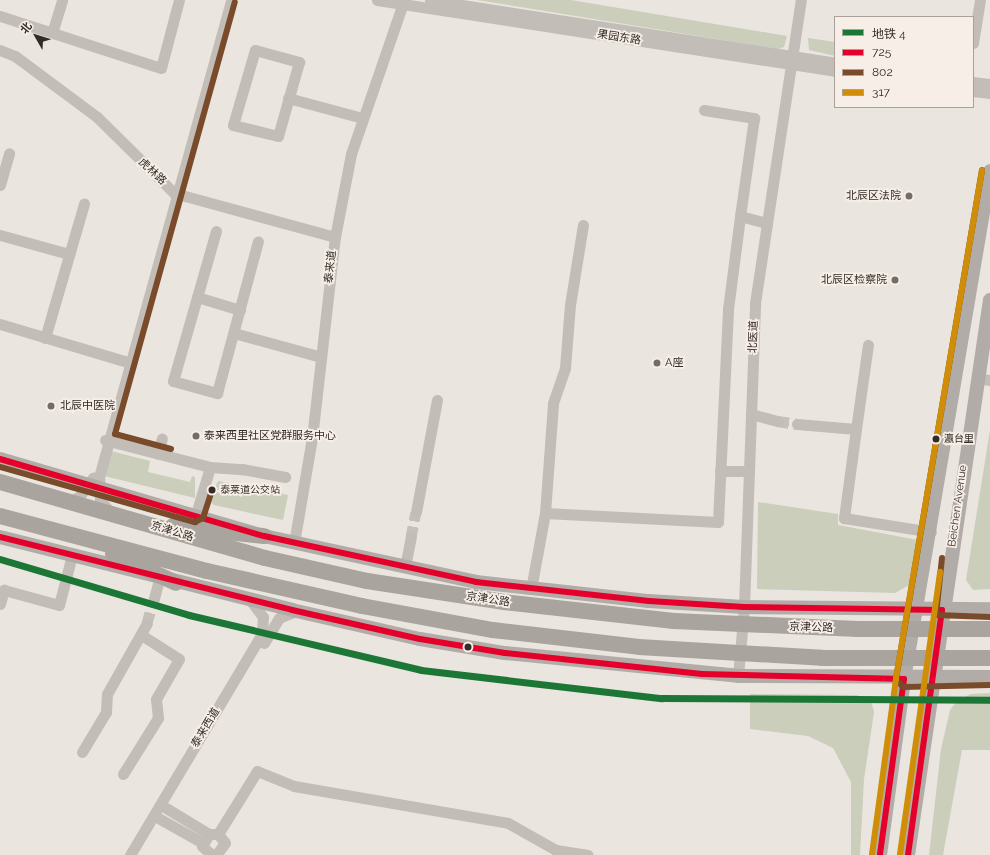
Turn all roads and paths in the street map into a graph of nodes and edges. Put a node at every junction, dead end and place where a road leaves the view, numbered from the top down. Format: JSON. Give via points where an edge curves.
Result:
{"nodes":[{"id":1,"x":62,"y":0,"type":"edge"},
{"id":2,"x":179,"y":0,"type":"edge"},
{"id":3,"x":227,"y":0,"type":"edge"},
{"id":4,"x":231,"y":0,"type":"edge"},
{"id":5,"x":377,"y":0,"type":"edge"},
{"id":6,"x":430,"y":0,"type":"edge"},
{"id":7,"x":801,"y":0,"type":"edge"},
{"id":8,"x":980,"y":0,"type":"edge"},
{"id":9,"x":403,"y":2,"type":"edge"},
{"id":10,"x":0,"y":16,"type":"edge"},
{"id":11,"x":53,"y":30,"type":"junction"},
{"id":12,"x":974,"y":37,"type":"edge"},
{"id":13,"x":0,"y":50,"type":"edge"},
{"id":14,"x":793,"y":61,"type":"junction"},
{"id":15,"x":834,"y":63,"type":"edge"},
{"id":16,"x":834,"y":71,"type":"edge"},
{"id":17,"x":974,"y":82,"type":"edge"},
{"id":18,"x":990,"y":84,"type":"edge"},
{"id":19,"x":974,"y":91,"type":"edge"},
{"id":20,"x":990,"y":93,"type":"edge"},
{"id":21,"x":288,"y":98,"type":"junction"},
{"id":22,"x":704,"y":110,"type":"dead end"},
{"id":23,"x":362,"y":118,"type":"junction"},
{"id":24,"x":9,"y":153,"type":"dead end"},
{"id":25,"x":990,"y":171,"type":"edge"},
{"id":26,"x":0,"y":185,"type":"edge"},
{"id":27,"x":176,"y":193,"type":"junction"},
{"id":28,"x":84,"y":204,"type":"dead end"},
{"id":29,"x":740,"y":216,"type":"junction"},
{"id":30,"x":767,"y":223,"type":"junction"},
{"id":31,"x":583,"y":225,"type":"dead end"},
{"id":32,"x":216,"y":231,"type":"dead end"},
{"id":33,"x":0,"y":235,"type":"edge"},
{"id":34,"x":335,"y":237,"type":"junction"},
{"id":35,"x":258,"y":241,"type":"dead end"},
{"id":36,"x":69,"y":254,"type":"junction"},
{"id":37,"x":197,"y":297,"type":"junction"},
{"id":38,"x":990,"y":300,"type":"edge"},
{"id":39,"x":240,"y":310,"type":"junction"},
{"id":40,"x":0,"y":324,"type":"edge"},
{"id":41,"x":234,"y":333,"type":"junction"},
{"id":42,"x":45,"y":338,"type":"junction"},
{"id":43,"x":868,"y":345,"type":"dead end"},
{"id":44,"x":321,"y":357,"type":"junction"},
{"id":45,"x":128,"y":362,"type":"junction"},
{"id":46,"x":983,"y":379,"type":"edge"},
{"id":47,"x":437,"y":400,"type":"dead end"},
{"id":48,"x":751,"y":414,"type":"junction"},
{"id":49,"x":778,"y":421,"type":"tunnel mouth"},
{"id":50,"x":797,"y":424,"type":"tunnel mouth"},
{"id":51,"x":856,"y":429,"type":"junction"},
{"id":52,"x":162,"y":438,"type":"dead end"},
{"id":53,"x":107,"y":440,"type":"junction"},
{"id":54,"x":158,"y":454,"type":"junction"},
{"id":55,"x":0,"y":459,"type":"edge"},
{"id":56,"x":210,"y":467,"type":"junction"},
{"id":57,"x":720,"y":471,"type":"junction"},
{"id":58,"x":749,"y":471,"type":"junction"},
{"id":59,"x":285,"y":477,"type":"dead end"},
{"id":60,"x":0,"y":482,"type":"edge"},
{"id":61,"x":94,"y":486,"type":"junction"},
{"id":62,"x":67,"y":502,"type":"junction"},
{"id":63,"x":416,"y":512,"type":"tunnel mouth"},
{"id":64,"x":545,"y":513,"type":"junction"},
{"id":65,"x":112,"y":514,"type":"junction"},
{"id":66,"x":196,"y":514,"type":"junction"},
{"id":67,"x":0,"y":516,"type":"edge"},
{"id":68,"x":145,"y":524,"type":"junction"},
{"id":69,"x":931,"y":532,"type":"junction"},
{"id":70,"x":264,"y":536,"type":"junction"},
{"id":71,"x":0,"y":537,"type":"edge"},
{"id":72,"x":411,"y":537,"type":"tunnel mouth"},
{"id":73,"x":83,"y":539,"type":"junction"},
{"id":74,"x":294,"y":543,"type":"junction"},
{"id":75,"x":72,"y":555,"type":"junction"},
{"id":76,"x":405,"y":568,"type":"junction"},
{"id":77,"x":158,"y":579,"type":"junction"},
{"id":78,"x":176,"y":583,"type":"junction"},
{"id":79,"x":531,"y":589,"type":"junction"},
{"id":80,"x":250,"y":600,"type":"junction"},
{"id":81,"x":153,"y":602,"type":"tunnel mouth"},
{"id":82,"x":0,"y":604,"type":"edge"},
{"id":83,"x":744,"y":607,"type":"junction"},
{"id":84,"x":990,"y":609,"type":"edge"},
{"id":85,"x":916,"y":610,"type":"junction"},
{"id":86,"x":942,"y":610,"type":"junction"},
{"id":87,"x":296,"y":611,"type":"junction"},
{"id":88,"x":147,"y":623,"type":"tunnel mouth"},
{"id":89,"x":990,"y":629,"type":"edge"},
{"id":90,"x":143,"y":636,"type":"junction"},
{"id":91,"x":990,"y":658,"type":"edge"},
{"id":92,"x":738,"y":676,"type":"junction"},
{"id":93,"x":990,"y":676,"type":"edge"},
{"id":94,"x":934,"y":678,"type":"junction"},
{"id":95,"x":904,"y":679,"type":"junction"},
{"id":96,"x":82,"y":752,"type":"dead end"},
{"id":97,"x":123,"y":774,"type":"dead end"},
{"id":98,"x":166,"y":808,"type":"junction"},
{"id":99,"x":160,"y":819,"type":"junction"},
{"id":100,"x":214,"y":834,"type":"junction"},
{"id":101,"x":203,"y":843,"type":"junction"},
{"id":102,"x":217,"y":854,"type":"edge"},
{"id":103,"x":130,"y":855,"type":"edge"},
{"id":104,"x":138,"y":855,"type":"edge"},
{"id":105,"x":588,"y":855,"type":"edge"},
{"id":106,"x":880,"y":855,"type":"edge"},
{"id":107,"x":908,"y":855,"type":"edge"}],
"edges":[{"from":1,"to":11,"type":"street"},
{"from":2,"to":11,"type":"street","via":[[161,68],[58,36]]},
{"from":3,"to":27,"type":"street"},
{"from":4,"to":27,"type":"street"},
{"from":5,"to":9,"type":"street","name":"果园东路"},
{"from":6,"to":14,"type":"street","name":"果园东路"},
{"from":7,"to":14,"type":"street","name":"北医道"},
{"from":8,"to":12,"type":"street"},
{"from":9,"to":14,"type":"street","name":"果园东路"},
{"from":9,"to":23,"type":"street","name":"泰来道"},
{"from":10,"to":11,"type":"street"},
{"from":13,"to":27,"type":"street","name":"虎林路","via":[[15,56],[97,117]]},
{"from":14,"to":15,"type":"street","name":"果园东路"},
{"from":14,"to":16,"type":"street","name":"果园东路"},
{"from":14,"to":30,"type":"street","name":"北医道"},
{"from":17,"to":18,"type":"street"},
{"from":19,"to":20,"type":"street"},
{"from":21,"to":21,"type":"street","via":[[299,62],[255,50],[233,125],[278,136]]},
{"from":21,"to":23,"type":"street"},
{"from":22,"to":29,"type":"street","via":[[754,118]]},
{"from":23,"to":34,"type":"street","name":"泰来道","via":[[351,154]]},
{"from":24,"to":26,"type":"street"},
{"from":25,"to":69,"type":"main road","name":"Beichen Avenue"},
{"from":27,"to":34,"type":"street","name":"虎林路"},
{"from":27,"to":45,"type":"street"},
{"from":28,"to":36,"type":"street"},
{"from":29,"to":30,"type":"street"},
{"from":29,"to":57,"type":"street","via":[[728,309]]},
{"from":30,"to":48,"type":"street","name":"北医道","via":[[755,303]]},
{"from":31,"to":64,"type":"street","via":[[570,305],[565,368],[553,403]]},
{"from":32,"to":37,"type":"street"},
{"from":33,"to":36,"type":"street"},
{"from":34,"to":44,"type":"street","name":"泰来道"},
{"from":35,"to":39,"type":"street"},
{"from":36,"to":42,"type":"street"},
{"from":37,"to":39,"type":"street"},
{"from":37,"to":41,"type":"street","via":[[173,381],[216,393]]},
{"from":38,"to":46,"type":"main road","name":"Beichen Avenue"},
{"from":39,"to":41,"type":"street"},
{"from":40,"to":42,"type":"street"},
{"from":41,"to":44,"type":"street"},
{"from":42,"to":45,"type":"street"},
{"from":43,"to":51,"type":"street"},
{"from":44,"to":74,"type":"street","name":"泰来道"},
{"from":45,"to":53,"type":"street"},
{"from":46,"to":86,"type":"main road","name":"Beichen Avenue"},
{"from":47,"to":63,"type":"street"},
{"from":48,"to":49,"type":"street"},
{"from":48,"to":58,"type":"street","name":"北医道"},
{"from":50,"to":51,"type":"street"},
{"from":51,"to":69,"type":"street","via":[[844,518]]},
{"from":52,"to":54,"type":"street"},
{"from":53,"to":54,"type":"street"},
{"from":53,"to":61,"type":"street"},
{"from":54,"to":56,"type":"street"},
{"from":55,"to":61,"type":"main road"},
{"from":56,"to":59,"type":"street","via":[[242,469]]},
{"from":56,"to":66,"type":"street"},
{"from":57,"to":58,"type":"street"},
{"from":57,"to":64,"type":"street","via":[[718,522]]},
{"from":58,"to":83,"type":"street","name":"北医道"},
{"from":60,"to":62,"type":"highway","name":"京津公路"},
{"from":61,"to":62,"type":"street"},
{"from":61,"to":65,"type":"street","via":[[103,505]]},
{"from":61,"to":66,"type":"main road"},
{"from":62,"to":65,"type":"highway","name":"京津公路"},
{"from":64,"to":79,"type":"street"},
{"from":65,"to":68,"type":"highway","name":"京津公路"},
{"from":66,"to":70,"type":"main road"},
{"from":67,"to":73,"type":"highway"},
{"from":68,"to":70,"type":"highway"},
{"from":68,"to":89,"type":"highway","name":"京津公路","bridge":true,"via":[[265,558],[367,581],[512,603],[674,621],[858,629]]},
{"from":69,"to":85,"type":"main road","name":"Beichen Avenue"},
{"from":70,"to":74,"type":"main road"},
{"from":71,"to":75,"type":"main road"},
{"from":72,"to":76,"type":"street"},
{"from":73,"to":78,"type":"highway"},
{"from":73,"to":91,"type":"highway","bridge":true,"via":[[362,606],[493,630],[639,647],[822,658]]},
{"from":74,"to":76,"type":"main road"},
{"from":75,"to":77,"type":"main road"},
{"from":75,"to":82,"type":"street","via":[[58,605],[4,590]]},
{"from":76,"to":79,"type":"main road"},
{"from":77,"to":78,"type":"main road"},
{"from":77,"to":81,"type":"street"},
{"from":78,"to":80,"type":"main road"},
{"from":79,"to":83,"type":"main road"},
{"from":80,"to":87,"type":"main road"},
{"from":80,"to":103,"type":"street","name":"泰来西道","via":[[263,617],[262,634]]},
{"from":83,"to":85,"type":"main road"},
{"from":83,"to":92,"type":"street","name":"北医道"},
{"from":84,"to":86,"type":"main road"},
{"from":85,"to":86,"type":"main road"},
{"from":85,"to":95,"type":"main road","name":"Beichen Avenue"},
{"from":86,"to":94,"type":"main road","name":"Beichen Avenue"},
{"from":87,"to":92,"type":"main road","via":[[420,639],[505,653]]},
{"from":87,"to":98,"type":"street","name":"泰来西道","via":[[276,622]]},
{"from":88,"to":90,"type":"street"},
{"from":90,"to":96,"type":"street","via":[[107,694],[106,712]]},
{"from":90,"to":97,"type":"street","via":[[179,659],[156,699],[158,718]]},
{"from":92,"to":95,"type":"main road"},
{"from":93,"to":94,"type":"main road"},
{"from":94,"to":95,"type":"main road"},
{"from":94,"to":107,"type":"main road","name":"Beichen Avenue"},
{"from":95,"to":106,"type":"main road","name":"Beichen Avenue"},
{"from":98,"to":99,"type":"street","name":"泰来西道"},
{"from":98,"to":100,"type":"street"},
{"from":99,"to":101,"type":"street"},
{"from":99,"to":104,"type":"street","name":"泰来西道"},
{"from":100,"to":101,"type":"street"},
{"from":100,"to":102,"type":"street","via":[[225,843]]},
{"from":100,"to":105,"type":"street","via":[[257,771],[294,786],[508,823],[556,850]]},
{"from":101,"to":102,"type":"street"}]}
